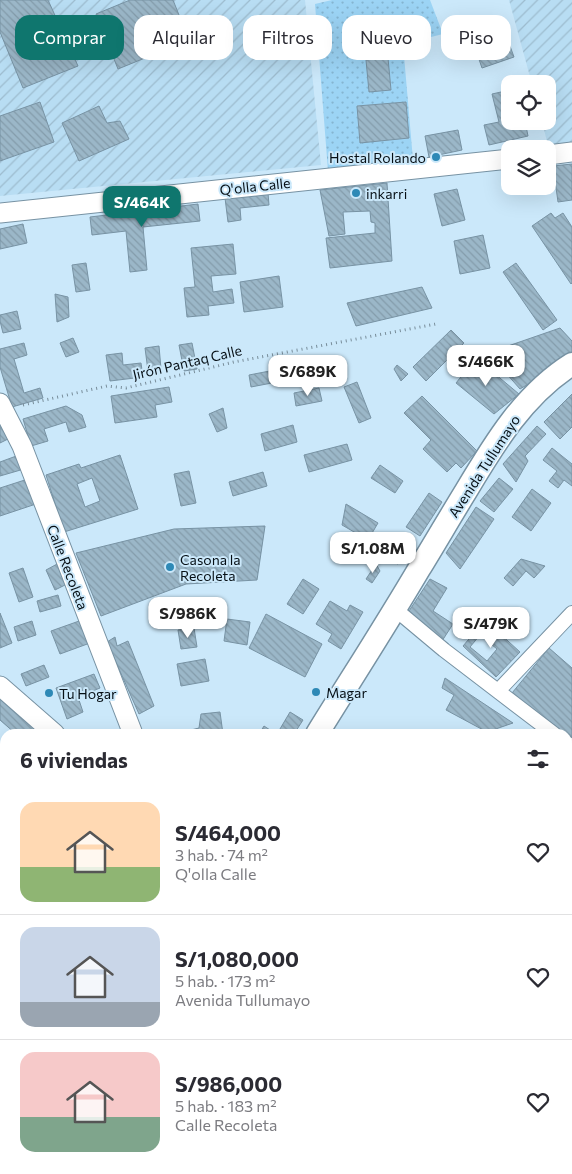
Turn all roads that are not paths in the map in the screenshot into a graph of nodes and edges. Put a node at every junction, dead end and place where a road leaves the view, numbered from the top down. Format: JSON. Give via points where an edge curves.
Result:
{"nodes":[{"id":1,"x":572,"y":152,"type":"edge"},
{"id":2,"x":556,"y":154,"type":"edge"},
{"id":3,"x":501,"y":160,"type":"edge"},
{"id":4,"x":0,"y":213,"type":"edge"},
{"id":5,"x":572,"y":364,"type":"edge"},
{"id":6,"x":1,"y":407,"type":"edge"},
{"id":7,"x":396,"y":608,"type":"junction"},
{"id":8,"x":572,"y":613,"type":"edge"},
{"id":9,"x":0,"y":686,"type":"edge"},
{"id":10,"x":498,"y":691,"type":"junction"},
{"id":11,"x":49,"y":729,"type":"edge"},
{"id":12,"x":130,"y":729,"type":"edge"},
{"id":13,"x":320,"y":729,"type":"edge"},
{"id":14,"x":547,"y":729,"type":"edge"}],
"edges":[{"from":1,"to":2,"type":"street"},
{"from":3,"to":4,"type":"street","name":"Q'olla Calle"},
{"from":5,"to":7,"type":"street","name":"Avenida Tullumayo","via":[[537,391],[511,421]]},
{"from":6,"to":12,"type":"street","name":"Calle Recoleta","via":[[22,446]]},
{"from":7,"to":10,"type":"street"},
{"from":7,"to":13,"type":"street","name":"Avenida Tullumayo"},
{"from":8,"to":10,"type":"street"},
{"from":9,"to":11,"type":"street"},
{"from":10,"to":14,"type":"street"}]}
